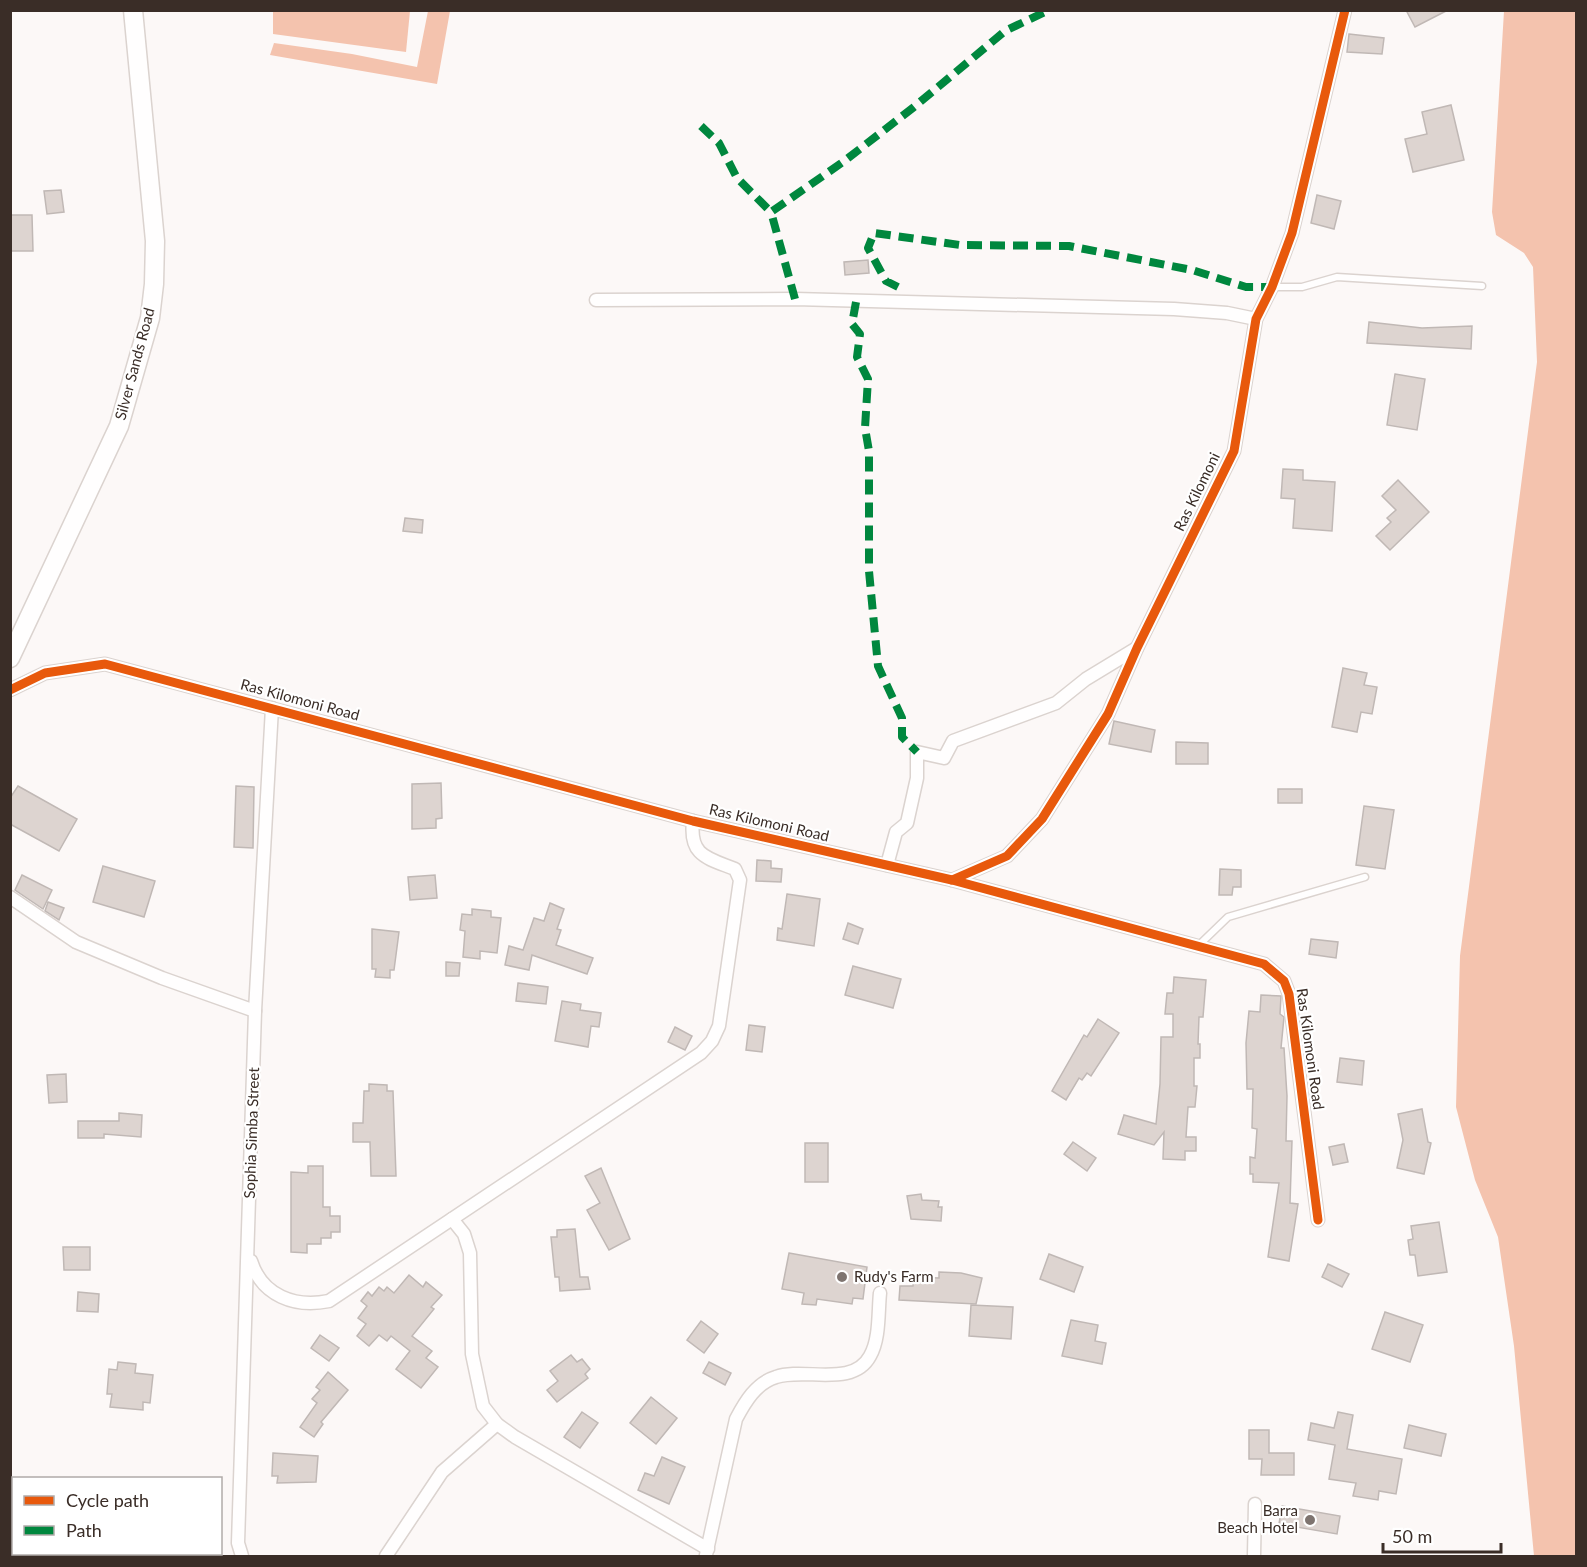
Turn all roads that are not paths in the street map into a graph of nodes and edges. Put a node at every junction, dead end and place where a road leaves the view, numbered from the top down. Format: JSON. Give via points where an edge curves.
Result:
{"nodes":[{"id":1,"x":1345,"y":10,"type":"edge"},
{"id":2,"x":133,"y":11,"type":"edge"},
{"id":3,"x":1482,"y":286,"type":"dead end"},
{"id":4,"x":1272,"y":287,"type":"junction"},
{"id":5,"x":596,"y":300,"type":"dead end"},
{"id":6,"x":1256,"y":319,"type":"junction"},
{"id":7,"x":1137,"y":648,"type":"junction"},
{"id":8,"x":10,"y":658,"type":"edge"},
{"id":9,"x":10,"y":690,"type":"edge"},
{"id":10,"x":272,"y":708,"type":"junction"},
{"id":11,"x":693,"y":821,"type":"junction"},
{"id":12,"x":887,"y":865,"type":"junction"},
{"id":13,"x":1365,"y":877,"type":"dead end"},
{"id":14,"x":952,"y":880,"type":"junction"},
{"id":15,"x":10,"y":897,"type":"edge"},
{"id":16,"x":1198,"y":946,"type":"junction"},
{"id":17,"x":255,"y":1011,"type":"junction"},
{"id":18,"x":452,"y":1219,"type":"junction"},
{"id":19,"x":1318,"y":1220,"type":"dead end"},
{"id":20,"x":249,"y":1254,"type":"junction"},
{"id":21,"x":880,"y":1293,"type":"dead end"},
{"id":22,"x":497,"y":1424,"type":"junction"},
{"id":23,"x":1255,"y":1504,"type":"dead end"},
{"id":24,"x":707,"y":1553,"type":"edge"},
{"id":25,"x":242,"y":1557,"type":"edge"},
{"id":26,"x":386,"y":1557,"type":"edge"},
{"id":27,"x":1254,"y":1557,"type":"edge"}],
"edges":[{"from":1,"to":4,"type":"street","name":"Ras Kilomoni","via":[[1292,233]]},
{"from":2,"to":8,"type":"street","name":"Silver Sands Road","via":[[155,242],[150,318],[119,426]]},
{"from":3,"to":4,"type":"lane","via":[[1337,277],[1302,287]]},
{"from":4,"to":6,"type":"street","name":"Ras Kilomoni"},
{"from":5,"to":6,"type":"street","via":[[795,299],[1174,309]]},
{"from":6,"to":7,"type":"street","name":"Ras Kilomoni","via":[[1234,451]]},
{"from":7,"to":12,"type":"street","via":[[1086,679],[1056,703],[953,741],[944,758],[917,752],[917,778],[907,823],[896,832]]},
{"from":7,"to":14,"type":"street","name":"Ras Kilomoni","via":[[1108,714],[1042,819],[1007,856]]},
{"from":9,"to":10,"type":"street","name":"Ras Kilomoni Road","via":[[45,673],[105,664]]},
{"from":10,"to":11,"type":"street","name":"Ras Kilomoni Road"},
{"from":10,"to":17,"type":"street","name":"Sophia Simba Street"},
{"from":11,"to":12,"type":"street","name":"Ras Kilomoni Road"},
{"from":11,"to":18,"type":"street","via":[[691,833],[696,849],[735,869],[740,880],[719,1026],[712,1041],[701,1053]]},
{"from":12,"to":14,"type":"street","name":"Ras Kilomoni Road"},
{"from":13,"to":16,"type":"lane","via":[[1228,917]]},
{"from":14,"to":16,"type":"street","name":"Ras Kilomoni Road"},
{"from":15,"to":17,"type":"street","via":[[76,942]]},
{"from":16,"to":19,"type":"street","name":"Ras Kilomoni Road","via":[[1264,964],[1284,981],[1289,994]]},
{"from":17,"to":20,"type":"street","name":"Sophia Simba Street"},
{"from":18,"to":20,"type":"street","via":[[329,1301],[312,1304],[294,1303],[264,1285],[254,1272]]},
{"from":18,"to":22,"type":"street","via":[[464,1234],[470,1252],[472,1354],[483,1406]]},
{"from":20,"to":25,"type":"street","name":"Sophia Simba Street","via":[[238,1543]]},
{"from":21,"to":24,"type":"street","via":[[874,1348],[861,1367],[839,1374],[776,1376],[745,1401],[736,1419]]},
{"from":22,"to":24,"type":"street"},
{"from":22,"to":26,"type":"street","via":[[442,1472]]},
{"from":23,"to":27,"type":"street"}]}
